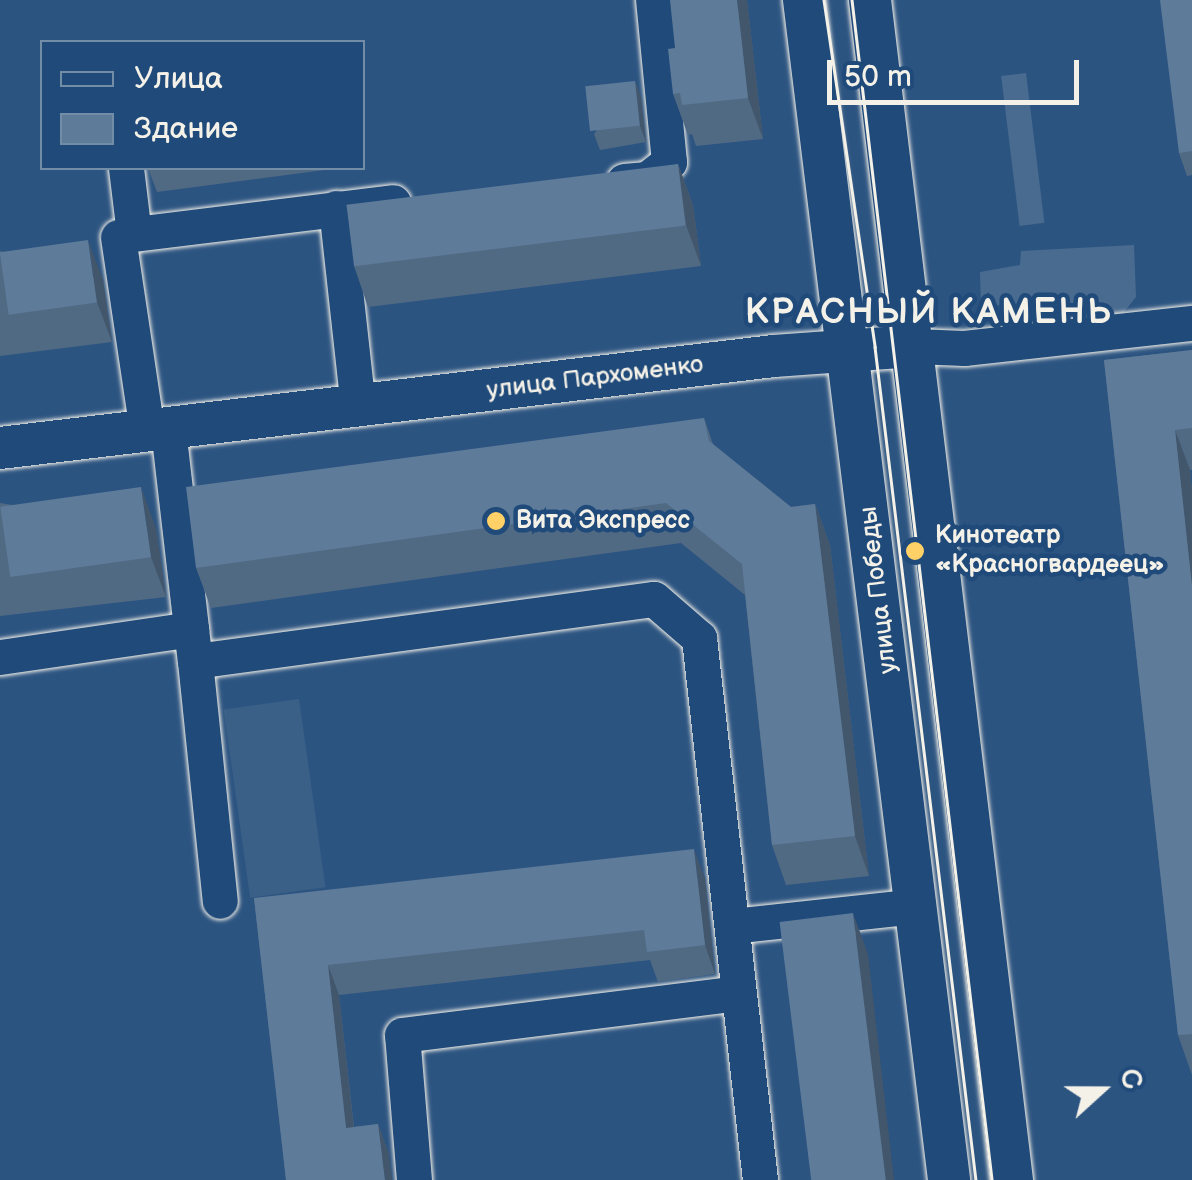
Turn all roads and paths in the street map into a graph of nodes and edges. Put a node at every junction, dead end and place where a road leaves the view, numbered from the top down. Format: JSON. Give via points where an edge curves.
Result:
{"nodes":[{"id":1,"x":652,"y":0,"type":"edge"},
{"id":2,"x":804,"y":0,"type":"edge"},
{"id":3,"x":870,"y":0,"type":"edge"},
{"id":4,"x":126,"y":170,"type":"edge"},
{"id":5,"x":588,"y":184,"type":"edge"},
{"id":6,"x":433,"y":198,"type":"edge"},
{"id":7,"x":336,"y":208,"type":"junction"},
{"id":8,"x":126,"y":236,"type":"junction"},
{"id":9,"x":79,"y":243,"type":"edge"},
{"id":10,"x":1192,"y":324,"type":"edge"},
{"id":11,"x":914,"y":346,"type":"junction"},
{"id":12,"x":847,"y":348,"type":"junction"},
{"id":13,"x":358,"y":408,"type":"junction"},
{"id":14,"x":158,"y":430,"type":"junction"},
{"id":15,"x":0,"y":448,"type":"edge"},
{"id":16,"x":193,"y":645,"type":"junction"},
{"id":17,"x":0,"y":658,"type":"edge"},
{"id":18,"x":220,"y":901,"type":"dead end"},
{"id":19,"x":916,"y":906,"type":"junction"},
{"id":20,"x":732,"y":926,"type":"junction"},
{"id":21,"x":738,"y":993,"type":"junction"},
{"id":22,"x":414,"y":1180,"type":"edge"},
{"id":23,"x":760,"y":1180,"type":"edge"},
{"id":24,"x":949,"y":1180,"type":"edge"},
{"id":25,"x":1012,"y":1180,"type":"edge"}],
"edges":[{"from":1,"to":5,"type":"street","via":[[670,162],[647,179]]},
{"from":2,"to":12,"type":"main road","name":"улица Победы"},
{"from":3,"to":11,"type":"main road"},
{"from":4,"to":8,"type":"street"},
{"from":6,"to":7,"type":"street"},
{"from":7,"to":8,"type":"street"},
{"from":7,"to":13,"type":"street"},
{"from":8,"to":9,"type":"street"},
{"from":8,"to":14,"type":"street"},
{"from":10,"to":11,"type":"street","name":"улица Пархоменко","via":[[964,348]]},
{"from":11,"to":12,"type":"main road","name":"улица Пархоменко"},
{"from":11,"to":25,"type":"main road"},
{"from":12,"to":13,"type":"main road","name":"улица Пархоменко"},
{"from":12,"to":19,"type":"main road","name":"улица Победы"},
{"from":13,"to":14,"type":"main road","name":"улица Пархоменко"},
{"from":14,"to":15,"type":"main road","name":"улица Пархоменко"},
{"from":14,"to":16,"type":"street"},
{"from":16,"to":17,"type":"street"},
{"from":16,"to":18,"type":"street"},
{"from":16,"to":20,"type":"street","via":[[654,599],[698,638]]},
{"from":19,"to":20,"type":"street"},
{"from":19,"to":24,"type":"main road","name":"улица Победы"},
{"from":20,"to":21,"type":"street"},
{"from":21,"to":22,"type":"street","via":[[402,1035]]},
{"from":21,"to":23,"type":"street"}]}
